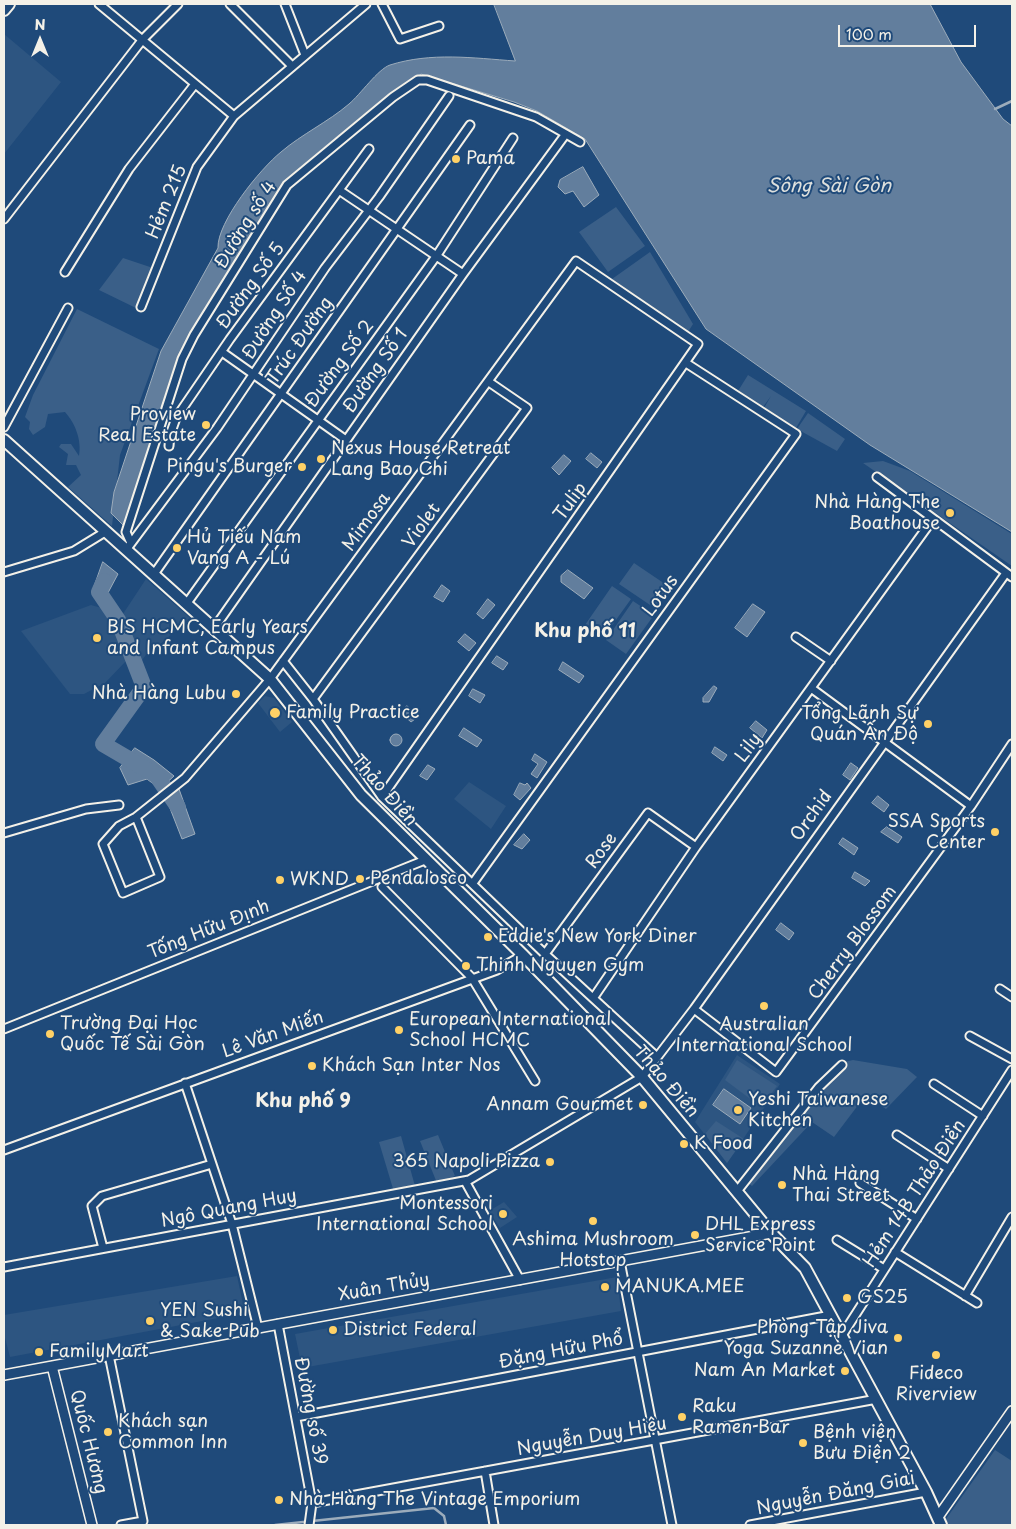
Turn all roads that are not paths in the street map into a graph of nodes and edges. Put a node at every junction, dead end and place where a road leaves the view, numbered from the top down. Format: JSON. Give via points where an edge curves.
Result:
{"nodes":[{"id":1,"x":9,"y":4,"type":"edge"},
{"id":2,"x":99,"y":4,"type":"edge"},
{"id":3,"x":178,"y":4,"type":"edge"},
{"id":4,"x":230,"y":4,"type":"edge"},
{"id":5,"x":285,"y":4,"type":"edge"},
{"id":6,"x":366,"y":4,"type":"edge"},
{"id":7,"x":382,"y":4,"type":"edge"},
{"id":8,"x":4,"y":10,"type":"edge"},
{"id":9,"x":439,"y":26,"type":"dead end"},
{"id":10,"x":143,"y":39,"type":"junction"},
{"id":11,"x":305,"y":55,"type":"junction"},
{"id":12,"x":292,"y":66,"type":"junction"},
{"id":13,"x":195,"y":84,"type":"junction"},
{"id":14,"x":453,"y":92,"type":"junction"},
{"id":15,"x":234,"y":116,"type":"junction"},
{"id":16,"x":470,"y":124,"type":"dead end"},
{"id":17,"x":565,"y":135,"type":"junction"},
{"id":18,"x":513,"y":138,"type":"dead end"},
{"id":19,"x":580,"y":142,"type":"dead end"},
{"id":20,"x":369,"y":149,"type":"dead end"},
{"id":21,"x":339,"y":190,"type":"junction"},
{"id":22,"x":370,"y":209,"type":"junction"},
{"id":23,"x":4,"y":219,"type":"edge"},
{"id":24,"x":398,"y":228,"type":"junction"},
{"id":25,"x":437,"y":255,"type":"junction"},
{"id":26,"x":576,"y":261,"type":"joint"},
{"id":27,"x":65,"y":272,"type":"dead end"},
{"id":28,"x":463,"y":274,"type":"junction"},
{"id":29,"x":141,"y":307,"type":"dead end"},
{"id":30,"x":68,"y":308,"type":"dead end"},
{"id":31,"x":222,"y":352,"type":"junction"},
{"id":32,"x":686,"y":363,"type":"junction"},
{"id":33,"x":254,"y":374,"type":"junction"},
{"id":34,"x":489,"y":382,"type":"junction"},
{"id":35,"x":281,"y":394,"type":"junction"},
{"id":36,"x":318,"y":420,"type":"junction"},
{"id":37,"x":4,"y":428,"type":"edge"},
{"id":38,"x":4,"y":440,"type":"edge"},
{"id":39,"x":346,"y":440,"type":"junction"},
{"id":40,"x":169,"y":446,"type":"dead end"},
{"id":41,"x":876,"y":477,"type":"dead end"},
{"id":42,"x":933,"y":519,"type":"junction"},
{"id":43,"x":105,"y":532,"type":"junction"},
{"id":44,"x":126,"y":547,"type":"junction"},
{"id":45,"x":4,"y":572,"type":"edge"},
{"id":46,"x":154,"y":574,"type":"junction"},
{"id":47,"x":1009,"y":575,"type":"edge"},
{"id":48,"x":186,"y":603,"type":"junction"},
{"id":49,"x":215,"y":627,"type":"junction"},
{"id":50,"x":796,"y":636,"type":"dead end"},
{"id":51,"x":283,"y":661,"type":"junction"},
{"id":52,"x":831,"y":661,"type":"junction"},
{"id":53,"x":270,"y":679,"type":"junction"},
{"id":54,"x":811,"y":688,"type":"junction"},
{"id":55,"x":313,"y":699,"type":"junction"},
{"id":56,"x":884,"y":742,"type":"junction"},
{"id":57,"x":1012,"y":744,"type":"edge"},
{"id":58,"x":382,"y":797,"type":"junction"},
{"id":59,"x":119,"y":805,"type":"dead end"},
{"id":60,"x":971,"y":806,"type":"junction"},
{"id":61,"x":136,"y":817,"type":"junction"},
{"id":62,"x":4,"y":833,"type":"edge"},
{"id":63,"x":696,"y":847,"type":"junction"},
{"id":64,"x":425,"y":860,"type":"junction"},
{"id":65,"x":473,"y":883,"type":"junction"},
{"id":66,"x":382,"y":887,"type":"dead end"},
{"id":67,"x":545,"y":954,"type":"junction"},
{"id":68,"x":523,"y":955,"type":"junction"},
{"id":69,"x":472,"y":978,"type":"junction"},
{"id":70,"x":1000,"y":988,"type":"dead end"},
{"id":71,"x":594,"y":997,"type":"junction"},
{"id":72,"x":1012,"y":997,"type":"edge"},
{"id":73,"x":694,"y":1009,"type":"junction"},
{"id":74,"x":4,"y":1029,"type":"edge"},
{"id":75,"x":970,"y":1036,"type":"dead end"},
{"id":76,"x":657,"y":1057,"type":"junction"},
{"id":77,"x":1012,"y":1060,"type":"edge"},
{"id":78,"x":842,"y":1065,"type":"dead end"},
{"id":79,"x":1012,"y":1070,"type":"edge"},
{"id":80,"x":642,"y":1077,"type":"junction"},
{"id":81,"x":535,"y":1081,"type":"dead end"},
{"id":82,"x":185,"y":1083,"type":"junction"},
{"id":83,"x":934,"y":1084,"type":"dead end"},
{"id":84,"x":983,"y":1116,"type":"junction"},
{"id":85,"x":897,"y":1135,"type":"dead end"},
{"id":86,"x":4,"y":1150,"type":"edge"},
{"id":87,"x":212,"y":1164,"type":"junction"},
{"id":88,"x":949,"y":1169,"type":"junction"},
{"id":89,"x":465,"y":1181,"type":"junction"},
{"id":90,"x":860,"y":1183,"type":"dead end"},
{"id":91,"x":738,"y":1190,"type":"junction"},
{"id":92,"x":1012,"y":1217,"type":"edge"},
{"id":93,"x":917,"y":1219,"type":"junction"},
{"id":94,"x":232,"y":1224,"type":"junction"},
{"id":95,"x":771,"y":1233,"type":"junction"},
{"id":96,"x":837,"y":1240,"type":"dead end"},
{"id":97,"x":103,"y":1248,"type":"junction"},
{"id":98,"x":895,"y":1252,"type":"junction"},
{"id":99,"x":620,"y":1261,"type":"junction"},
{"id":100,"x":4,"y":1267,"type":"edge"},
{"id":101,"x":884,"y":1269,"type":"junction"},
{"id":102,"x":520,"y":1280,"type":"junction"},
{"id":103,"x":966,"y":1296,"type":"junction"},
{"id":104,"x":978,"y":1303,"type":"dead end"},
{"id":105,"x":831,"y":1314,"type":"junction"},
{"id":106,"x":278,"y":1324,"type":"junction"},
{"id":107,"x":258,"y":1328,"type":"junction"},
{"id":108,"x":842,"y":1334,"type":"junction"},
{"id":109,"x":638,"y":1352,"type":"junction"},
{"id":110,"x":109,"y":1355,"type":"junction"},
{"id":111,"x":52,"y":1366,"type":"junction"},
{"id":112,"x":4,"y":1374,"type":"edge"},
{"id":113,"x":876,"y":1399,"type":"junction"},
{"id":114,"x":1012,"y":1411,"type":"edge"},
{"id":115,"x":296,"y":1417,"type":"junction"},
{"id":116,"x":655,"y":1440,"type":"junction"},
{"id":117,"x":485,"y":1471,"type":"junction"},
{"id":118,"x":926,"y":1492,"type":"junction"},
{"id":119,"x":312,"y":1503,"type":"junction"},
{"id":120,"x":940,"y":1521,"type":"edge"},
{"id":121,"x":92,"y":1525,"type":"edge"},
{"id":122,"x":121,"y":1525,"type":"edge"},
{"id":123,"x":310,"y":1525,"type":"edge"},
{"id":124,"x":494,"y":1525,"type":"edge"},
{"id":125,"x":672,"y":1525,"type":"edge"},
{"id":126,"x":750,"y":1525,"type":"edge"}],
"edges":[{"from":1,"to":8,"type":"main road"},
{"from":2,"to":10,"type":"street"},
{"from":3,"to":10,"type":"street"},
{"from":4,"to":12,"type":"street"},
{"from":5,"to":11,"type":"street"},
{"from":6,"to":11,"type":"street","name":"Hẻm 215"},
{"from":7,"to":9,"type":"street","via":[[400,39]]},
{"from":10,"to":13,"type":"street"},
{"from":10,"to":23,"type":"street"},
{"from":11,"to":12,"type":"street","name":"Hẻm 215"},
{"from":12,"to":15,"type":"street","name":"Hẻm 215"},
{"from":13,"to":15,"type":"street"},
{"from":13,"to":27,"type":"street","via":[[130,169]]},
{"from":14,"to":17,"type":"street","via":[[536,117]]},
{"from":14,"to":22,"type":"street","name":"Đường Số 4"},
{"from":14,"to":44,"type":"street","name":"Đường số 4","via":[[427,80],[418,80],[393,97],[287,186],[182,359],[126,532]]},
{"from":15,"to":29,"type":"street","name":"Hẻm 215","via":[[197,167]]},
{"from":16,"to":24,"type":"street","name":"Trúc Đường"},
{"from":17,"to":19,"type":"street"},
{"from":17,"to":28,"type":"street","name":"Đường Số 1"},
{"from":18,"to":25,"type":"street","name":"Đường Số 2"},
{"from":20,"to":21,"type":"street","name":"Đường Số 5"},
{"from":21,"to":22,"type":"street"},
{"from":21,"to":31,"type":"street","name":"Đường Số 5"},
{"from":22,"to":24,"type":"street"},
{"from":22,"to":33,"type":"street","name":"Đường Số 4","via":[[325,268]]},
{"from":24,"to":25,"type":"street"},
{"from":24,"to":35,"type":"street","name":"Trúc Đường"},
{"from":25,"to":28,"type":"street"},
{"from":25,"to":36,"type":"street","name":"Đường Số 2"},
{"from":26,"to":32,"type":"street","name":"Tulip","via":[[698,344]]},
{"from":26,"to":34,"type":"street","name":"Mimosa"},
{"from":28,"to":39,"type":"street","name":"Đường Số 1"},
{"from":30,"to":37,"type":"street"},
{"from":31,"to":33,"type":"street"},
{"from":31,"to":40,"type":"street","name":"Đường Số 5","via":[[176,418]]},
{"from":32,"to":58,"type":"street","name":"Tulip"},
{"from":32,"to":65,"type":"street","name":"Lotus","via":[[796,434]]},
{"from":33,"to":35,"type":"street"},
{"from":33,"to":44,"type":"street","name":"Đường Số 4"},
{"from":34,"to":51,"type":"street","name":"Mimosa"},
{"from":34,"to":55,"type":"street","name":"Violet","via":[[528,408]]},
{"from":35,"to":36,"type":"street"},
{"from":35,"to":46,"type":"street","name":"Trúc Đường"},
{"from":36,"to":39,"type":"street"},
{"from":36,"to":48,"type":"street","name":"Đường Số 2"},
{"from":38,"to":43,"type":"main road","name":"Thảo Điền"},
{"from":39,"to":49,"type":"street","name":"Đường Số 1"},
{"from":41,"to":42,"type":"street"},
{"from":42,"to":47,"type":"street"},
{"from":42,"to":52,"type":"street","name":"Lily"},
{"from":43,"to":44,"type":"main road","name":"Thảo Điền"},
{"from":43,"to":45,"type":"street","via":[[74,551]]},
{"from":44,"to":46,"type":"main road","name":"Thảo Điền"},
{"from":46,"to":48,"type":"main road","name":"Thảo Điền"},
{"from":47,"to":56,"type":"street","name":"Orchid"},
{"from":48,"to":49,"type":"main road","name":"Thảo Điền"},
{"from":49,"to":53,"type":"main road","name":"Thảo Điền"},
{"from":50,"to":52,"type":"street"},
{"from":51,"to":53,"type":"street","name":"Mimosa"},
{"from":51,"to":55,"type":"street"},
{"from":52,"to":54,"type":"street","name":"Lily"},
{"from":53,"to":61,"type":"street","name":"Mimosa","via":[[185,778]]},
{"from":53,"to":64,"type":"main road","name":"Thảo Điền","via":[[361,795]]},
{"from":54,"to":56,"type":"street"},
{"from":54,"to":63,"type":"street","name":"Lily"},
{"from":55,"to":58,"type":"street"},
{"from":56,"to":60,"type":"street"},
{"from":56,"to":73,"type":"street","name":"Orchid"},
{"from":57,"to":60,"type":"street","name":"Cherry Blossom"},
{"from":58,"to":65,"type":"street"},
{"from":59,"to":62,"type":"street","via":[[86,809]]},
{"from":60,"to":73,"type":"street","name":"Cherry Blossom","via":[[776,1072]]},
{"from":61,"to":61,"type":"street","name":"Mimosa","via":[[119,826],[102,844],[123,893],[160,877]]},
{"from":63,"to":67,"type":"street","name":"Rose","via":[[648,813]]},
{"from":63,"to":71,"type":"street","name":"Lily"},
{"from":64,"to":68,"type":"main road","name":"Thảo Điền"},
{"from":64,"to":74,"type":"street","name":"Tống Hữu Định"},
{"from":65,"to":67,"type":"street"},
{"from":66,"to":69,"type":"street"},
{"from":67,"to":71,"type":"street"},
{"from":68,"to":69,"type":"street","name":"Lê Văn Miến","via":[[497,970]]},
{"from":68,"to":80,"type":"main road","name":"Thảo Điền"},
{"from":69,"to":81,"type":"street"},
{"from":69,"to":82,"type":"street","name":"Lê Văn Miến"},
{"from":70,"to":72,"type":"street"},
{"from":71,"to":76,"type":"street"},
{"from":73,"to":76,"type":"street","name":"Orchid"},
{"from":75,"to":77,"type":"street"},
{"from":76,"to":80,"type":"street","name":"Orchid"},
{"from":78,"to":91,"type":"street","via":[[819,1088]]},
{"from":79,"to":84,"type":"street","name":"Hẻm 14B Thảo Điền"},
{"from":80,"to":89,"type":"street","name":"Ngô Quang Huy"},
{"from":80,"to":91,"type":"main road","name":"Thảo Điền"},
{"from":82,"to":86,"type":"street","name":"Lê Văn Miến"},
{"from":82,"to":87,"type":"street"},
{"from":83,"to":84,"type":"street"},
{"from":84,"to":88,"type":"street","name":"Hẻm 14B Thảo Điền"},
{"from":85,"to":88,"type":"street"},
{"from":87,"to":94,"type":"street"},
{"from":87,"to":97,"type":"street","via":[[102,1196],[92,1206]]},
{"from":88,"to":93,"type":"street","name":"Hẻm 14B Thảo Điền"},
{"from":89,"to":94,"type":"street","name":"Ngô Quang Huy"},
{"from":89,"to":102,"type":"street"},
{"from":90,"to":93,"type":"street"},
{"from":91,"to":95,"type":"main road","name":"Thảo Điền"},
{"from":92,"to":103,"type":"street"},
{"from":93,"to":98,"type":"street","name":"Hẻm 14B Thảo Điền"},
{"from":94,"to":97,"type":"street","name":"Ngô Quang Huy"},
{"from":94,"to":107,"type":"street"},
{"from":95,"to":99,"type":"street","name":"Xuân Thủy"},
{"from":95,"to":105,"type":"main road","name":"Thảo Điền","via":[[805,1268]]},
{"from":96,"to":101,"type":"street"},
{"from":97,"to":100,"type":"street","name":"Ngô Quang Huy"},
{"from":98,"to":101,"type":"street","name":"Hẻm 14B Thảo Điền"},
{"from":98,"to":103,"type":"street"},
{"from":99,"to":102,"type":"street","name":"Xuân Thủy"},
{"from":99,"to":109,"type":"street"},
{"from":101,"to":108,"type":"street","name":"Hẻm 14B Thảo Điền"},
{"from":102,"to":106,"type":"street","name":"Xuân Thủy"},
{"from":103,"to":104,"type":"street"},
{"from":105,"to":108,"type":"main road","name":"Thảo Điền"},
{"from":105,"to":109,"type":"street","name":"Đặng Hữu Phổ"},
{"from":106,"to":107,"type":"street","name":"Xuân Thủy"},
{"from":106,"to":115,"type":"street","name":"Đường số 39"},
{"from":107,"to":110,"type":"street","name":"Xuân Thủy"},
{"from":108,"to":113,"type":"main road","name":"Thảo Điền"},
{"from":109,"to":115,"type":"street","name":"Đặng Hữu Phổ"},
{"from":109,"to":116,"type":"street"},
{"from":110,"to":111,"type":"street","name":"Xuân Thủy"},
{"from":110,"to":122,"type":"street","via":[[143,1521]]},
{"from":111,"to":112,"type":"street","name":"Xuân Thủy"},
{"from":111,"to":121,"type":"street","name":"Quốc Hương"},
{"from":113,"to":116,"type":"street","name":"Nguyễn Duy Hiệu"},
{"from":113,"to":118,"type":"main road","name":"Thảo Điền"},
{"from":114,"to":120,"type":"street"},
{"from":115,"to":119,"type":"street","name":"Đường số 39"},
{"from":116,"to":117,"type":"street","name":"Nguyễn Duy Hiệu"},
{"from":116,"to":125,"type":"street"},
{"from":117,"to":119,"type":"street","name":"Nguyễn Duy Hiệu"},
{"from":117,"to":124,"type":"street"},
{"from":118,"to":120,"type":"main road","name":"Thảo Điền"},
{"from":118,"to":126,"type":"street","name":"Nguyễn Đăng Giai"},
{"from":119,"to":123,"type":"street"}]}
